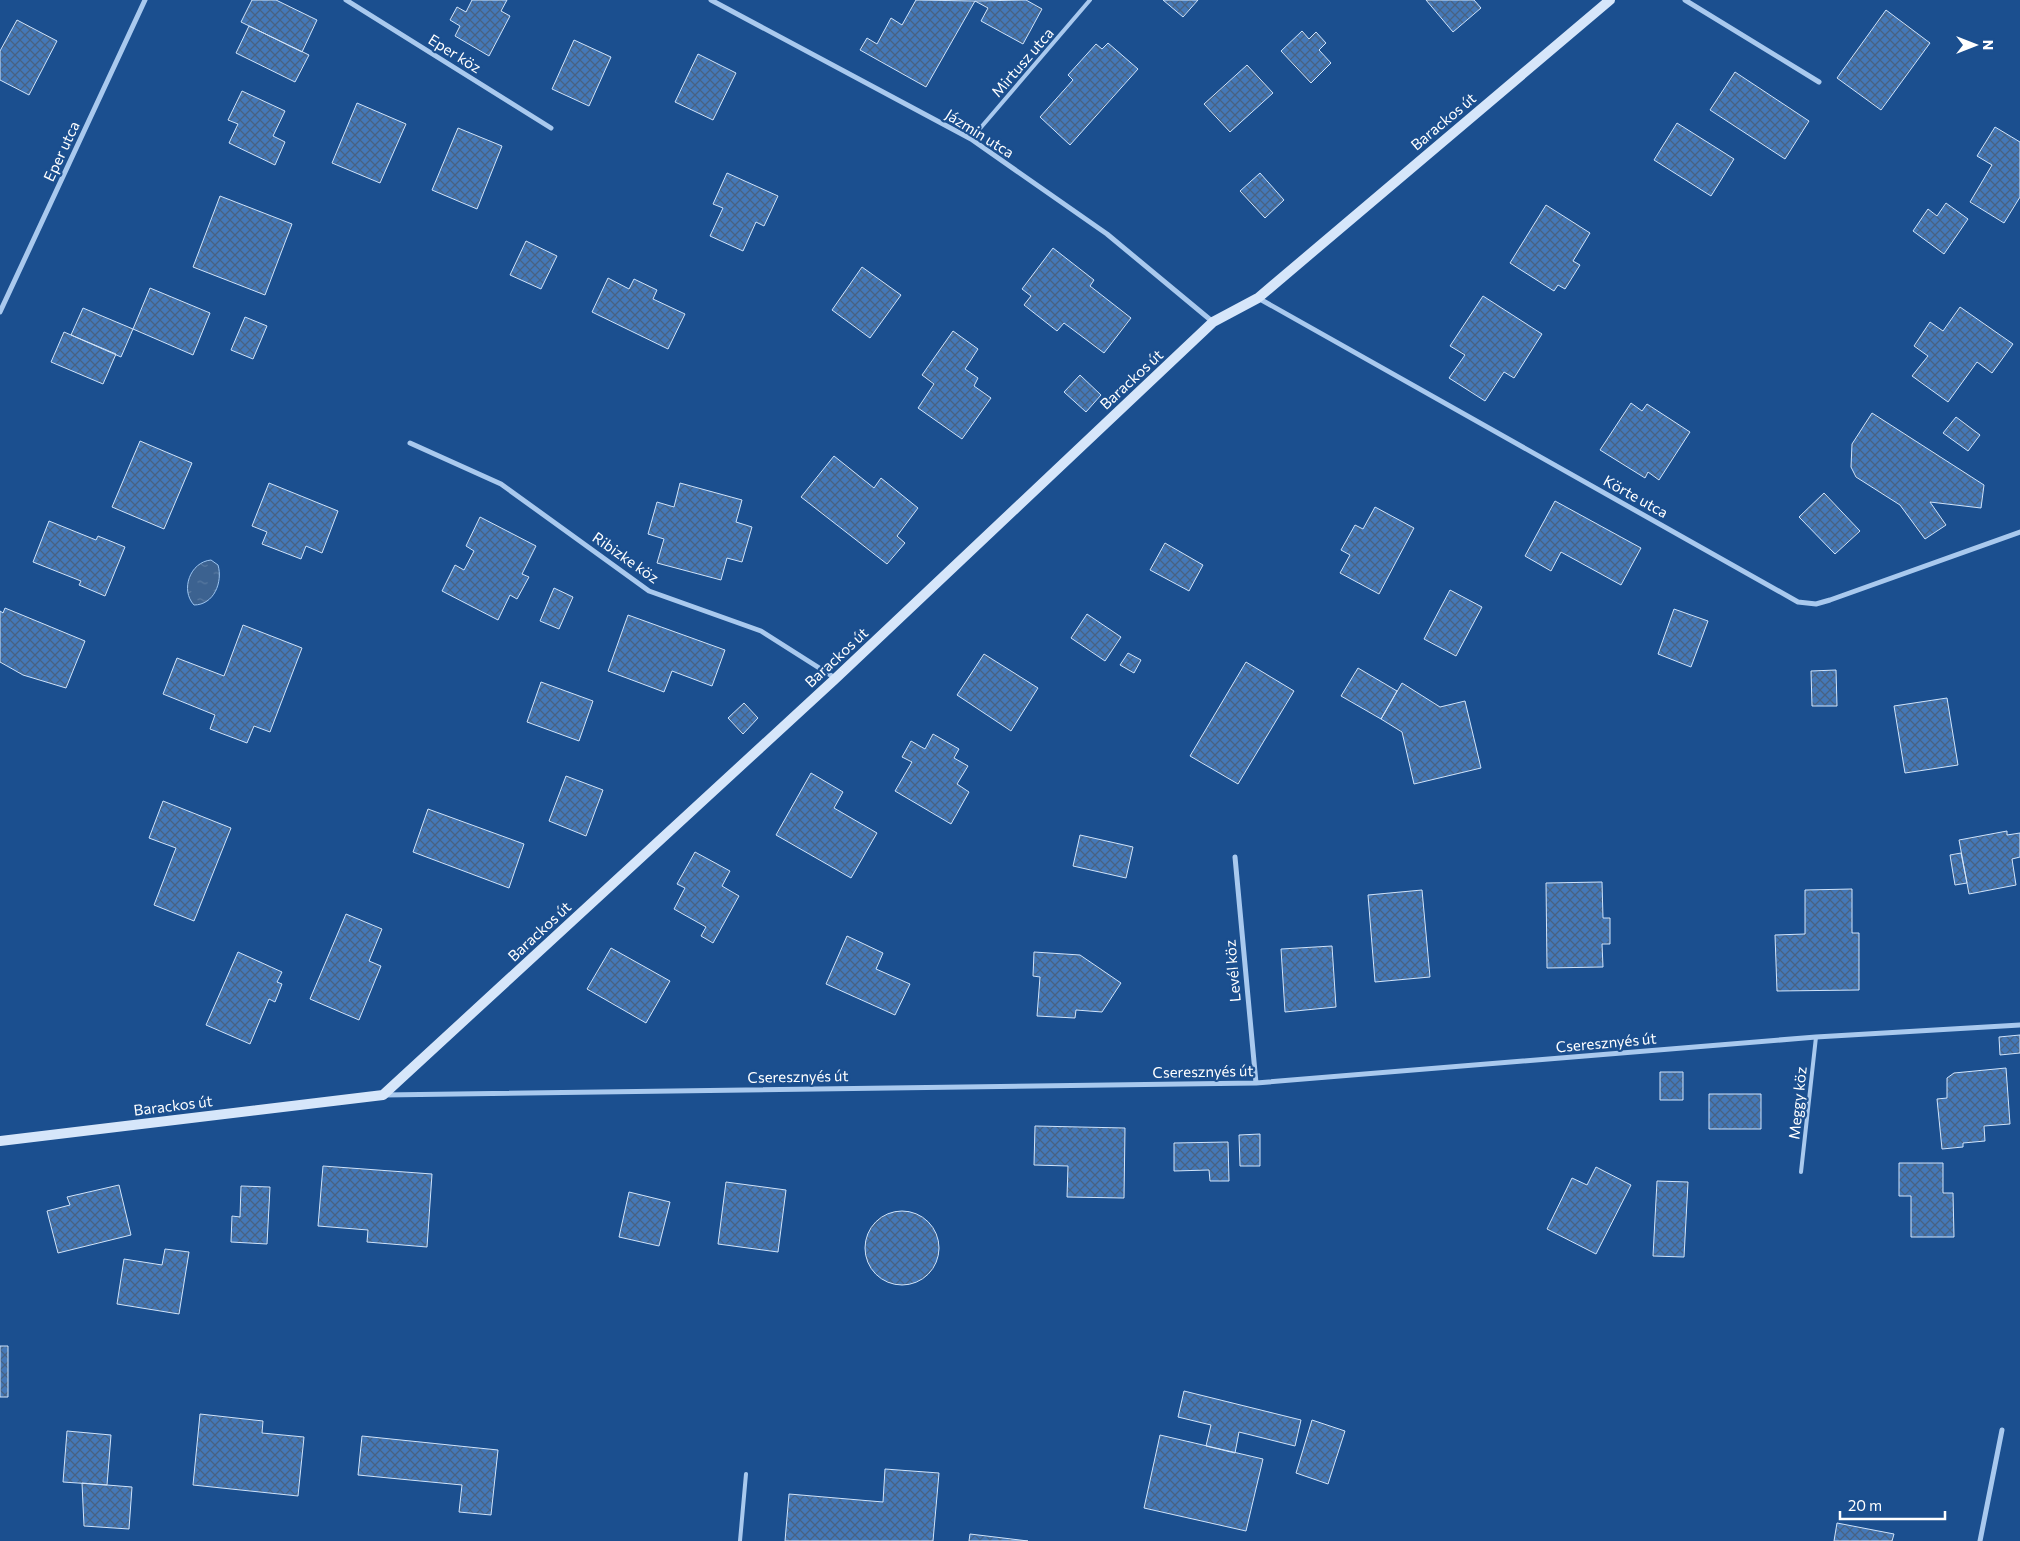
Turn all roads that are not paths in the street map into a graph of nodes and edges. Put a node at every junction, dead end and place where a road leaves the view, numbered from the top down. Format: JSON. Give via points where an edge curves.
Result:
{"nodes":[{"id":1,"x":145,"y":0,"type":"edge"},
{"id":2,"x":346,"y":0,"type":"edge"},
{"id":3,"x":711,"y":0,"type":"edge"},
{"id":4,"x":1090,"y":0,"type":"edge"},
{"id":5,"x":1610,"y":0,"type":"edge"},
{"id":6,"x":1685,"y":0,"type":"edge"},
{"id":7,"x":1819,"y":82,"type":"dead end"},
{"id":8,"x":551,"y":128,"type":"dead end"},
{"id":9,"x":971,"y":139,"type":"junction"},
{"id":10,"x":1258,"y":298,"type":"junction"},
{"id":11,"x":0,"y":312,"type":"edge"},
{"id":12,"x":1213,"y":322,"type":"junction"},
{"id":13,"x":410,"y":443,"type":"dead end"},
{"id":14,"x":2020,"y":532,"type":"edge"},
{"id":15,"x":835,"y":678,"type":"junction"},
{"id":16,"x":1235,"y":857,"type":"dead end"},
{"id":17,"x":2020,"y":1026,"type":"edge"},
{"id":18,"x":1816,"y":1037,"type":"junction"},
{"id":19,"x":1256,"y":1083,"type":"junction"},
{"id":20,"x":383,"y":1095,"type":"junction"},
{"id":21,"x":0,"y":1141,"type":"edge"},
{"id":22,"x":1801,"y":1172,"type":"dead end"},
{"id":23,"x":2002,"y":1430,"type":"dead end"},
{"id":24,"x":746,"y":1474,"type":"dead end"},
{"id":25,"x":740,"y":1541,"type":"edge"},
{"id":26,"x":1980,"y":1541,"type":"edge"}],
"edges":[{"from":1,"to":11,"type":"street","name":"Eper utca"},
{"from":2,"to":8,"type":"street","name":"Eper köz"},
{"from":3,"to":9,"type":"street","name":"Jázmin utca"},
{"from":4,"to":9,"type":"lane","name":"Mirtusz utca"},
{"from":5,"to":10,"type":"street","name":"Barackos út"},
{"from":6,"to":7,"type":"street"},
{"from":9,"to":12,"type":"street","name":"Jázmin utca","via":[[1107,234]]},
{"from":10,"to":12,"type":"street","name":"Barackos út"},
{"from":10,"to":14,"type":"street","name":"Körte utca","via":[[1798,602],[1816,604],[1830,600]]},
{"from":12,"to":15,"type":"street","name":"Barackos út"},
{"from":13,"to":15,"type":"street","name":"Ribizke köz","via":[[501,484],[649,591],[761,631]]},
{"from":15,"to":20,"type":"street","name":"Barackos út"},
{"from":16,"to":19,"type":"street","name":"Levél köz"},
{"from":17,"to":18,"type":"street","name":"Cseresznyés út"},
{"from":18,"to":19,"type":"street","name":"Cseresznyés út"},
{"from":18,"to":22,"type":"lane","name":"Meggy köz"},
{"from":19,"to":20,"type":"street","name":"Cseresznyés út"},
{"from":20,"to":21,"type":"street","name":"Barackos út"},
{"from":23,"to":26,"type":"street"},
{"from":24,"to":25,"type":"lane"}]}
